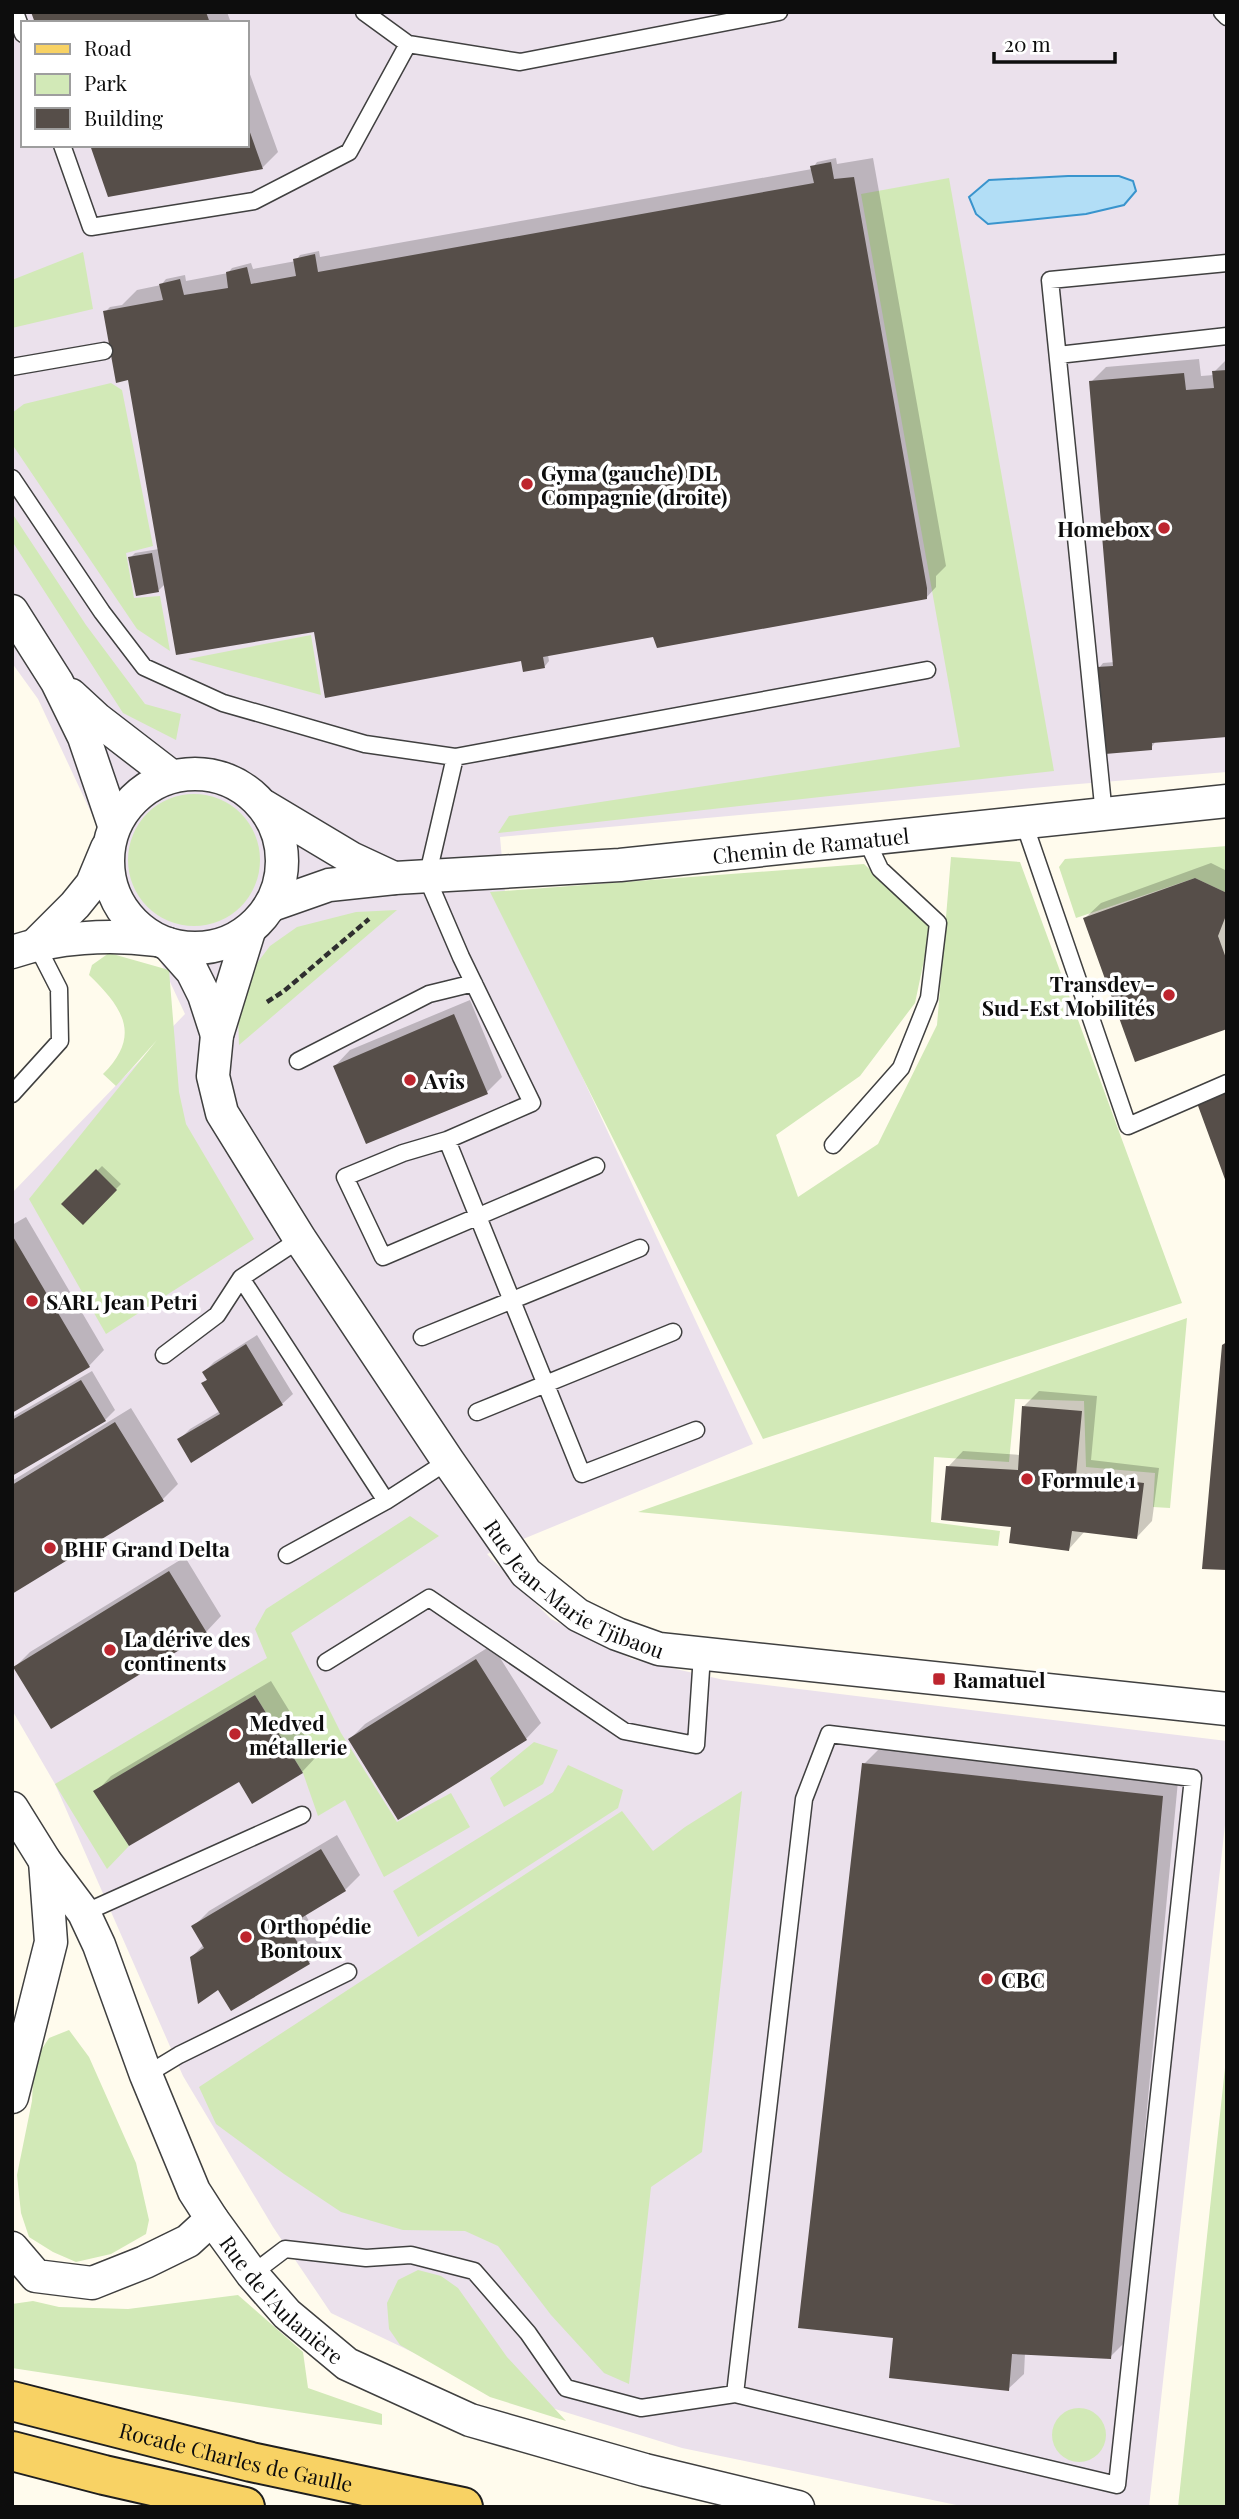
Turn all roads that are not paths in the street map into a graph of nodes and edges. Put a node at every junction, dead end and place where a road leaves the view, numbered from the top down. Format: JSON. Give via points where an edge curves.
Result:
{"nodes":[{"id":1,"x":15,"y":12,"type":"edge"},
{"id":2,"x":364,"y":12,"type":"edge"},
{"id":3,"x":779,"y":12,"type":"edge"},
{"id":4,"x":1222,"y":12,"type":"edge"},
{"id":5,"x":1227,"y":17,"type":"edge"},
{"id":6,"x":21,"y":28,"type":"edge"},
{"id":7,"x":408,"y":44,"type":"junction"},
{"id":8,"x":63,"y":147,"type":"edge"},
{"id":9,"x":1227,"y":263,"type":"edge"},
{"id":10,"x":1227,"y":336,"type":"edge"},
{"id":11,"x":104,"y":351,"type":"dead end"},
{"id":12,"x":1058,"y":355,"type":"junction"},
{"id":13,"x":12,"y":366,"type":"edge"},
{"id":14,"x":12,"y":478,"type":"edge"},
{"id":15,"x":12,"y":611,"type":"edge"},
{"id":16,"x":927,"y":670,"type":"dead end"},
{"id":17,"x":57,"y":681,"type":"junction"},
{"id":18,"x":455,"y":757,"type":"junction"},
{"id":19,"x":171,"y":776,"type":"junction"},
{"id":20,"x":1227,"y":802,"type":"edge"},
{"id":21,"x":264,"y":806,"type":"junction"},
{"id":22,"x":1104,"y":814,"type":"junction"},
{"id":23,"x":1024,"y":823,"type":"junction"},
{"id":24,"x":111,"y":836,"type":"junction"},
{"id":25,"x":866,"y":839,"type":"junction"},
{"id":26,"x":395,"y":878,"type":"junction"},
{"id":27,"x":426,"y":878,"type":"junction"},
{"id":28,"x":272,"y":905,"type":"junction"},
{"id":29,"x":250,"y":931,"type":"junction"},
{"id":30,"x":162,"y":942,"type":"junction"},
{"id":31,"x":24,"y":948,"type":"edge"},
{"id":32,"x":474,"y":983,"type":"junction"},
{"id":33,"x":216,"y":1035,"type":"junction"},
{"id":34,"x":298,"y":1061,"type":"dead end"},
{"id":35,"x":1227,"y":1083,"type":"edge"},
{"id":36,"x":12,"y":1094,"type":"edge"},
{"id":37,"x":447,"y":1140,"type":"junction"},
{"id":38,"x":833,"y":1145,"type":"dead end"},
{"id":39,"x":596,"y":1166,"type":"dead end"},
{"id":40,"x":478,"y":1218,"type":"junction"},
{"id":41,"x":300,"y":1239,"type":"junction"},
{"id":42,"x":640,"y":1248,"type":"dead end"},
{"id":43,"x":241,"y":1278,"type":"junction"},
{"id":44,"x":512,"y":1300,"type":"junction"},
{"id":45,"x":673,"y":1332,"type":"dead end"},
{"id":46,"x":422,"y":1337,"type":"dead end"},
{"id":47,"x":164,"y":1355,"type":"dead end"},
{"id":48,"x":546,"y":1384,"type":"junction"},
{"id":49,"x":477,"y":1412,"type":"dead end"},
{"id":50,"x":696,"y":1430,"type":"dead end"},
{"id":51,"x":448,"y":1461,"type":"junction"},
{"id":52,"x":386,"y":1501,"type":"junction"},
{"id":53,"x":287,"y":1555,"type":"dead end"},
{"id":54,"x":702,"y":1655,"type":"junction"},
{"id":55,"x":326,"y":1662,"type":"dead end"},
{"id":56,"x":1227,"y":1709,"type":"edge"},
{"id":57,"x":12,"y":1808,"type":"edge"},
{"id":58,"x":302,"y":1815,"type":"dead end"},
{"id":59,"x":45,"y":1861,"type":"junction"},
{"id":60,"x":84,"y":1913,"type":"junction"},
{"id":61,"x":348,"y":1972,"type":"dead end"},
{"id":62,"x":22,"y":2018,"type":"edge"},
{"id":63,"x":146,"y":2075,"type":"junction"},
{"id":64,"x":12,"y":2097,"type":"edge"},
{"id":65,"x":212,"y":2219,"type":"junction"},
{"id":66,"x":12,"y":2248,"type":"edge"},
{"id":67,"x":252,"y":2274,"type":"junction"},
{"id":68,"x":735,"y":2394,"type":"junction"},
{"id":69,"x":12,"y":2401,"type":"edge"},
{"id":70,"x":12,"y":2451,"type":"edge"},
{"id":71,"x":104,"y":2475,"type":"junction"},
{"id":72,"x":175,"y":2507,"type":"edge"},
{"id":73,"x":245,"y":2507,"type":"edge"},
{"id":74,"x":463,"y":2507,"type":"edge"},
{"id":75,"x":798,"y":2507,"type":"edge"}],
"edges":[{"from":1,"to":6,"type":"lane"},
{"from":2,"to":7,"type":"lane"},
{"from":3,"to":7,"type":"lane","via":[[520,62]]},
{"from":4,"to":5,"type":"lane"},
{"from":7,"to":8,"type":"lane","via":[[349,152],[254,201],[91,227]]},
{"from":9,"to":12,"type":"lane","via":[[1050,281]]},
{"from":10,"to":12,"type":"lane"},
{"from":11,"to":13,"type":"lane"},
{"from":12,"to":22,"type":"lane"},
{"from":14,"to":18,"type":"lane","via":[[144,667],[223,703],[365,744]]},
{"from":15,"to":17,"type":"street"},
{"from":16,"to":18,"type":"lane"},
{"from":17,"to":19,"type":"street","via":[[97,719]]},
{"from":17,"to":24,"type":"street","via":[[106,796]]},
{"from":18,"to":27,"type":"lane"},
{"from":19,"to":21,"type":"street","via":[[205,774],[238,784]]},
{"from":19,"to":24,"type":"street","via":[[128,803]]},
{"from":20,"to":22,"type":"street","name":"Chemin de Ramatuel"},
{"from":21,"to":26,"type":"street","via":[[351,858]]},
{"from":21,"to":28,"type":"street","via":[[281,837],[283,872]]},
{"from":22,"to":23,"type":"street","name":"Chemin de Ramatuel"},
{"from":23,"to":25,"type":"street","name":"Chemin de Ramatuel"},
{"from":23,"to":35,"type":"lane","via":[[1128,1126]]},
{"from":24,"to":30,"type":"street","via":[[107,870],[117,899],[128,919]]},
{"from":24,"to":31,"type":"street","via":[[92,884],[68,912]]},
{"from":25,"to":27,"type":"street","name":"Chemin de Ramatuel","via":[[620,865]]},
{"from":25,"to":38,"type":"lane","via":[[880,869],[939,923],[929,998],[901,1068]]},
{"from":26,"to":27,"type":"street","name":"Chemin de Ramatuel"},
{"from":26,"to":28,"type":"street","name":"Chemin de Ramatuel","via":[[329,886]]},
{"from":27,"to":32,"type":"lane"},
{"from":28,"to":29,"type":"street"},
{"from":29,"to":30,"type":"street","via":[[217,946],[186,949]]},
{"from":29,"to":33,"type":"street","name":"Rue Jean-Marie Tjibaou"},
{"from":30,"to":31,"type":"street","via":[[123,936]]},
{"from":30,"to":33,"type":"street","name":"Rue Jean-Marie Tjibaou","via":[[192,971]]},
{"from":31,"to":36,"type":"lane","via":[[59,989],[60,1041]]},
{"from":32,"to":34,"type":"lane","via":[[429,994]]},
{"from":32,"to":37,"type":"lane","via":[[532,1103]]},
{"from":33,"to":41,"type":"street","name":"Rue Jean-Marie Tjibaou","via":[[213,1076],[222,1113]]},
{"from":37,"to":40,"type":"lane"},
{"from":37,"to":40,"type":"lane","via":[[345,1177],[383,1257]]},
{"from":39,"to":40,"type":"lane"},
{"from":40,"to":44,"type":"lane"},
{"from":41,"to":43,"type":"lane"},
{"from":41,"to":51,"type":"street","name":"Rue Jean-Marie Tjibaou"},
{"from":42,"to":44,"type":"lane"},
{"from":43,"to":47,"type":"lane","via":[[217,1315]]},
{"from":43,"to":52,"type":"lane"},
{"from":44,"to":46,"type":"lane"},
{"from":44,"to":48,"type":"lane"},
{"from":45,"to":48,"type":"lane"},
{"from":48,"to":49,"type":"lane"},
{"from":48,"to":50,"type":"lane","via":[[582,1474]]},
{"from":51,"to":52,"type":"lane"},
{"from":51,"to":54,"type":"street","name":"Rue Jean-Marie Tjibaou","via":[[526,1573],[579,1615],[659,1649]]},
{"from":52,"to":53,"type":"lane"},
{"from":54,"to":55,"type":"lane","via":[[696,1745],[624,1731],[429,1598]]},
{"from":54,"to":56,"type":"street","name":"Rue Jean-Marie Tjibaou"},
{"from":57,"to":59,"type":"street","name":"Rue de l'Aulanière"},
{"from":58,"to":60,"type":"lane"},
{"from":59,"to":60,"type":"street","name":"Rue de l'Aulanière"},
{"from":59,"to":62,"type":"street","via":[[51,1942]]},
{"from":60,"to":63,"type":"street","name":"Rue de l'Aulanière"},
{"from":61,"to":63,"type":"lane"},
{"from":62,"to":64,"type":"street"},
{"from":63,"to":65,"type":"street","name":"Rue de l'Aulanière","via":[[194,2191]]},
{"from":65,"to":66,"type":"street","via":[[187,2241],[92,2283],[36,2276]]},
{"from":65,"to":67,"type":"street","name":"Rue de l'Aulanière"},
{"from":67,"to":68,"type":"lane","via":[[285,2249],[366,2258],[411,2255],[474,2271],[528,2333],[566,2388],[641,2408]]},
{"from":67,"to":75,"type":"street","name":"Rue de l'Aulanière","via":[[287,2314],[347,2364],[470,2420]]},
{"from":68,"to":68,"type":"lane","via":[[804,1799],[829,1734],[1193,1778],[1118,2485]]},
{"from":69,"to":74,"type":"main road","name":"Rocade Charles de Gaulle","via":[[251,2462]]},
{"from":70,"to":71,"type":"main road"},
{"from":71,"to":72,"type":"main road"},
{"from":71,"to":73,"type":"main road"}]}
